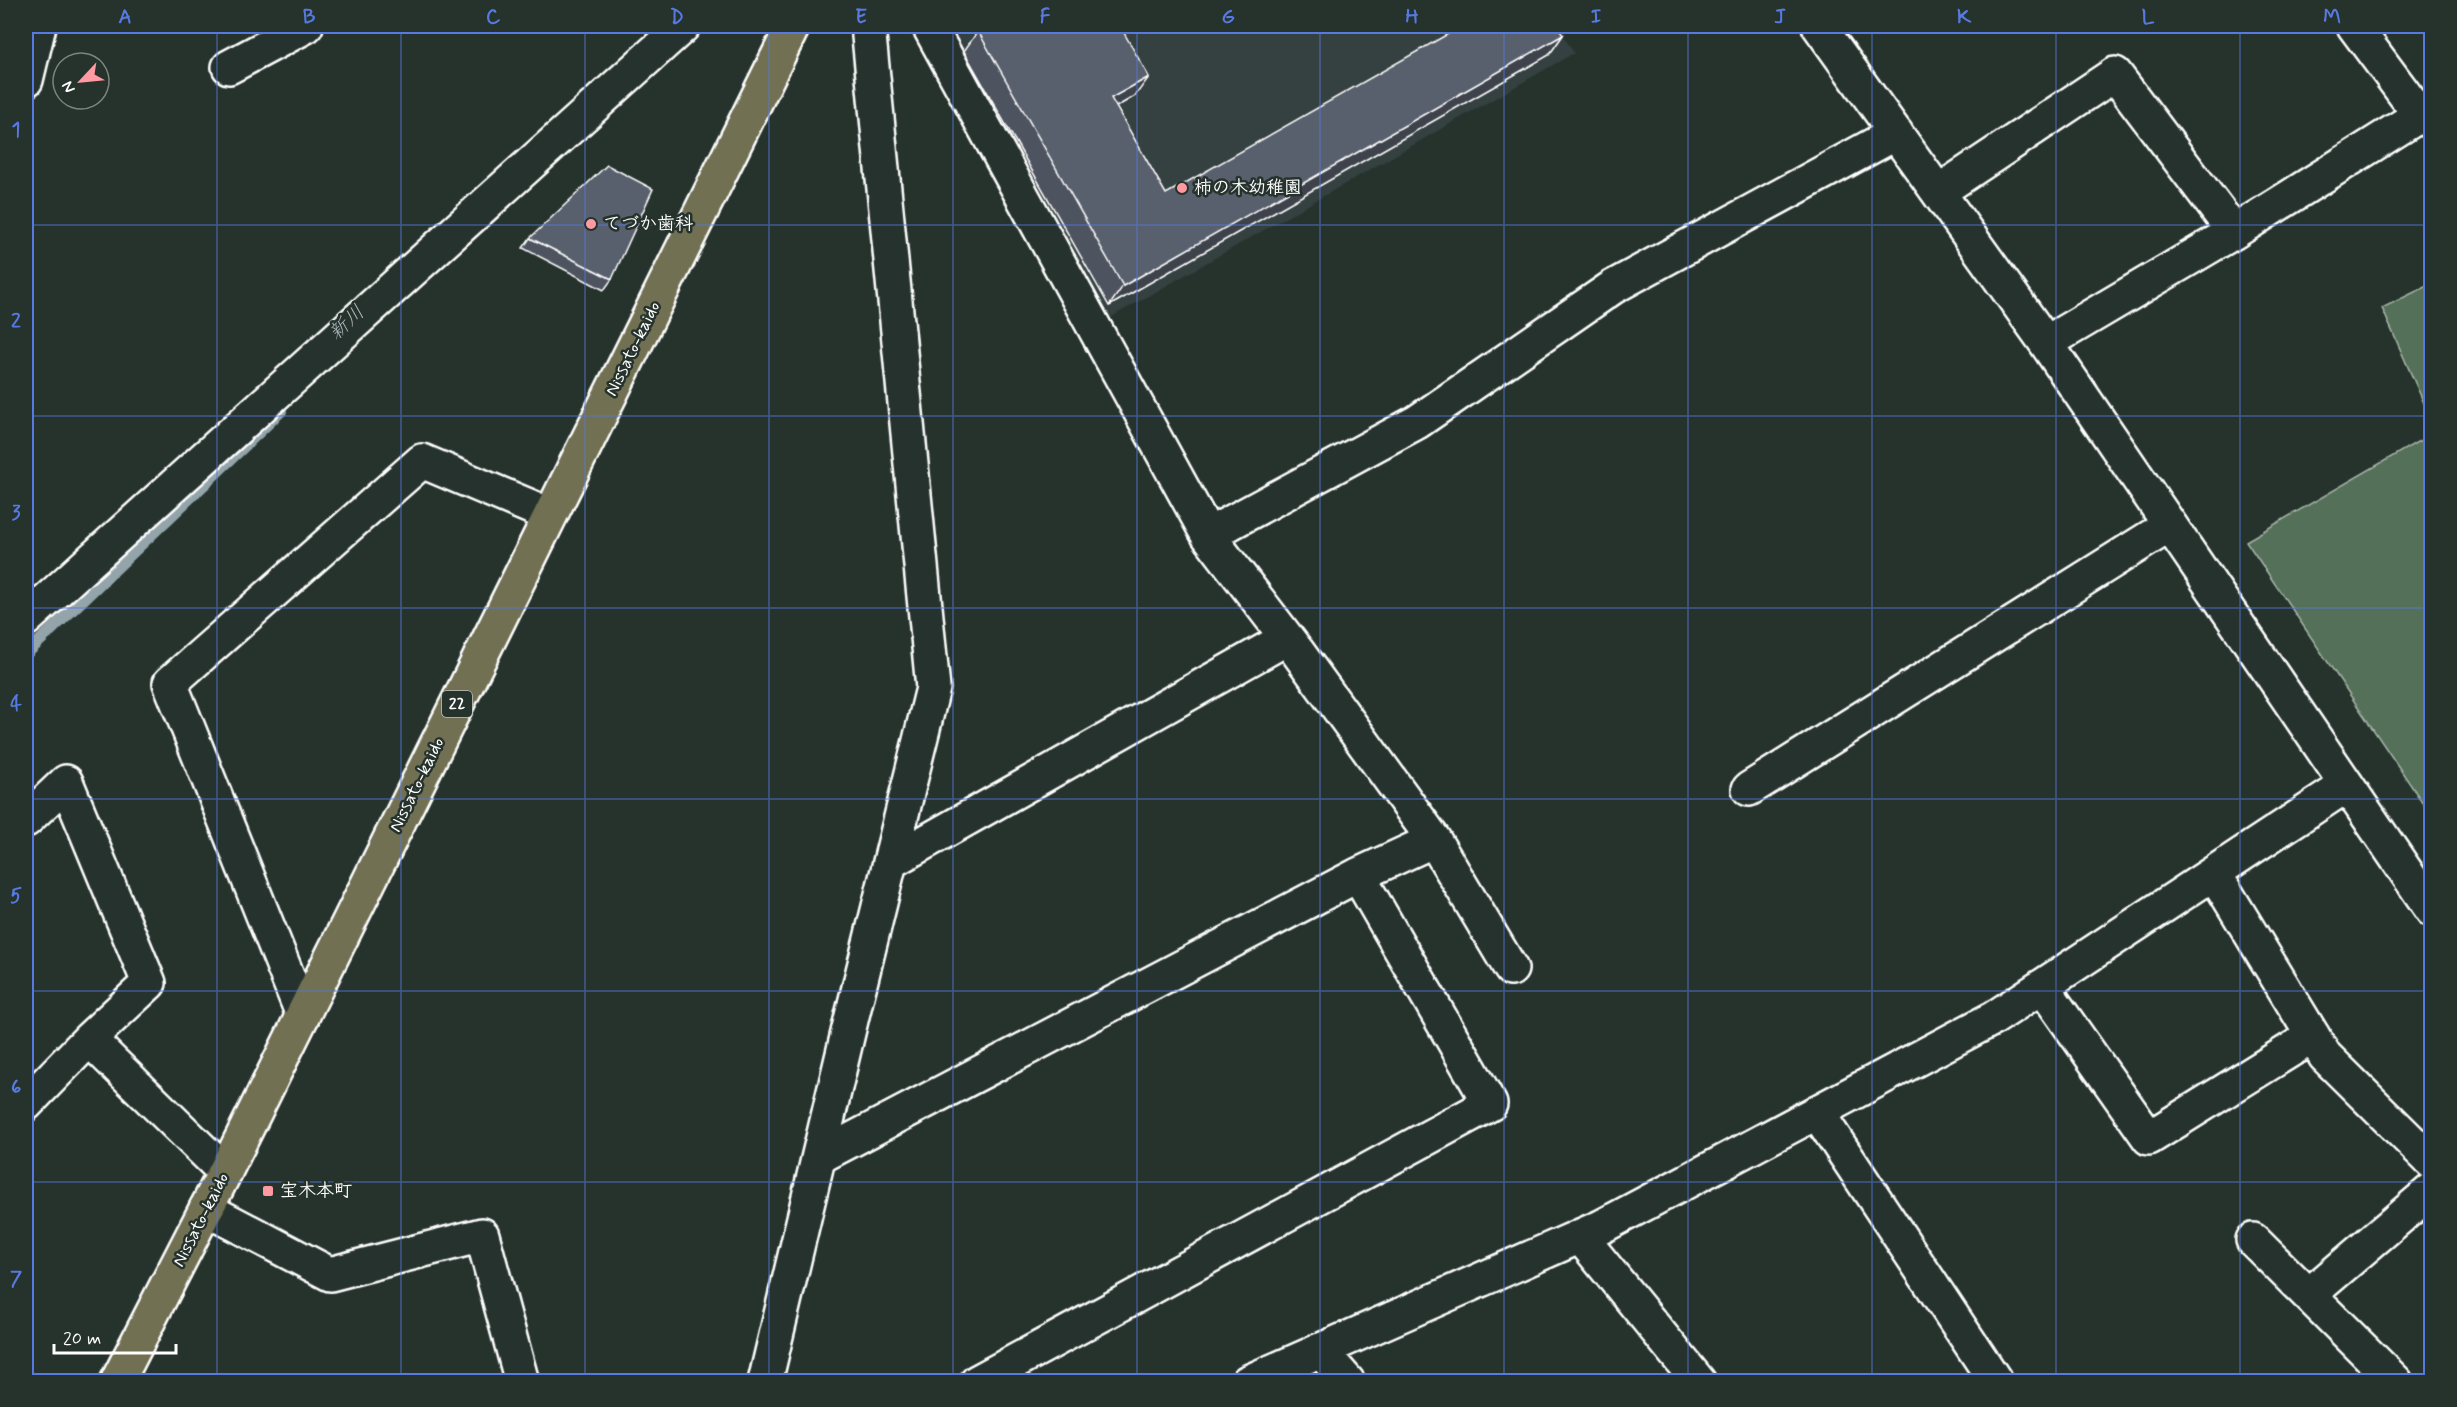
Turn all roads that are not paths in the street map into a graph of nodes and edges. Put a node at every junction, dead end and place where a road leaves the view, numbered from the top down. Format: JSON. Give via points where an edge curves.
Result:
{"nodes":[{"id":1,"x":39,"y":26,"type":"edge"},
{"id":2,"x":306,"y":26,"type":"edge"},
{"id":3,"x":793,"y":26,"type":"edge"},
{"id":4,"x":868,"y":26,"type":"edge"},
{"id":5,"x":929,"y":26,"type":"edge"},
{"id":6,"x":1819,"y":26,"type":"edge"},
{"id":7,"x":2354,"y":26,"type":"edge"},
{"id":8,"x":671,"y":30,"type":"edge"},
{"id":9,"x":229,"y":67,"type":"dead end"},
{"id":10,"x":26,"y":80,"type":"edge"},
{"id":11,"x":1896,"y":134,"type":"junction"},
{"id":12,"x":1938,"y":192,"type":"junction"},
{"id":13,"x":2234,"y":232,"type":"junction"},
{"id":14,"x":2046,"y":343,"type":"junction"},
{"id":15,"x":550,"y":515,"type":"junction"},
{"id":16,"x":2170,"y":525,"type":"junction"},
{"id":17,"x":1208,"y":535,"type":"junction"},
{"id":18,"x":26,"y":619,"type":"edge"},
{"id":19,"x":1287,"y":638,"type":"junction"},
{"id":20,"x":2347,"y":785,"type":"junction"},
{"id":21,"x":1749,"y":789,"type":"dead end"},
{"id":22,"x":26,"y":820,"type":"edge"},
{"id":23,"x":1434,"y":840,"type":"junction"},
{"id":24,"x":890,"y":862,"type":"junction"},
{"id":25,"x":2214,"y":873,"type":"junction"},
{"id":26,"x":1358,"y":875,"type":"junction"},
{"id":27,"x":2432,"y":910,"type":"edge"},
{"id":28,"x":1511,"y":969,"type":"dead end"},
{"id":29,"x":2042,"y":986,"type":"junction"},
{"id":30,"x":303,"y":1015,"type":"junction"},
{"id":31,"x":2313,"y":1036,"type":"junction"},
{"id":32,"x":89,"y":1039,"type":"junction"},
{"id":33,"x":26,"y":1104,"type":"edge"},
{"id":34,"x":1817,"y":1112,"type":"junction"},
{"id":35,"x":819,"y":1157,"type":"junction"},
{"id":36,"x":2432,"y":1162,"type":"edge"},
{"id":37,"x":225,"y":1172,"type":"junction"},
{"id":38,"x":2432,"y":1190,"type":"edge"},
{"id":39,"x":206,"y":1209,"type":"junction"},
{"id":40,"x":1580,"y":1236,"type":"junction"},
{"id":41,"x":2253,"y":1240,"type":"dead end"},
{"id":42,"x":2309,"y":1295,"type":"junction"},
{"id":43,"x":1320,"y":1350,"type":"junction"},
{"id":44,"x":117,"y":1382,"type":"edge"},
{"id":45,"x":522,"y":1382,"type":"edge"},
{"id":46,"x":765,"y":1382,"type":"edge"},
{"id":47,"x":976,"y":1382,"type":"edge"},
{"id":48,"x":1248,"y":1382,"type":"edge"},
{"id":49,"x":1348,"y":1382,"type":"edge"},
{"id":50,"x":1699,"y":1382,"type":"edge"},
{"id":51,"x":1996,"y":1382,"type":"edge"},
{"id":52,"x":2396,"y":1382,"type":"edge"}],
"edges":[{"from":1,"to":10,"type":"street"},
{"from":2,"to":9,"type":"street"},
{"from":3,"to":15,"type":"main road","name":"Nissato-kaido","number":"22"},
{"from":4,"to":24,"type":"street","via":[[933,688]]},
{"from":5,"to":17,"type":"street"},
{"from":6,"to":11,"type":"street"},
{"from":7,"to":13,"type":"street","via":[[2420,115]]},
{"from":8,"to":18,"type":"street"},
{"from":11,"to":12,"type":"street"},
{"from":11,"to":17,"type":"street","via":[[1613,287],[1417,422]]},
{"from":12,"to":13,"type":"street","via":[[2115,74]]},
{"from":12,"to":14,"type":"street"},
{"from":13,"to":14,"type":"street"},
{"from":14,"to":16,"type":"street"},
{"from":15,"to":30,"type":"main road","name":"Nissato-kaido","number":"22"},
{"from":15,"to":30,"type":"street","via":[[423,461],[170,683]]},
{"from":16,"to":20,"type":"street"},
{"from":16,"to":21,"type":"street"},
{"from":17,"to":19,"type":"street"},
{"from":19,"to":23,"type":"street"},
{"from":19,"to":24,"type":"street"},
{"from":20,"to":25,"type":"street"},
{"from":20,"to":27,"type":"street"},
{"from":22,"to":32,"type":"street","via":[[66,782],[149,983]]},
{"from":23,"to":26,"type":"street"},
{"from":23,"to":28,"type":"street"},
{"from":24,"to":35,"type":"street"},
{"from":25,"to":29,"type":"street"},
{"from":25,"to":31,"type":"street"},
{"from":26,"to":35,"type":"street"},
{"from":26,"to":47,"type":"street","via":[[1490,1104]]},
{"from":29,"to":31,"type":"street","via":[[2149,1138]]},
{"from":29,"to":34,"type":"street","via":[[1994,1018]]},
{"from":30,"to":37,"type":"main road","name":"Nissato-kaido","number":"22"},
{"from":31,"to":36,"type":"street","via":[[2325,1056]]},
{"from":32,"to":33,"type":"street"},
{"from":32,"to":37,"type":"street"},
{"from":34,"to":40,"type":"street"},
{"from":34,"to":51,"type":"street"},
{"from":35,"to":46,"type":"street"},
{"from":37,"to":39,"type":"main road","name":"Nissato-kaido","number":"22"},
{"from":38,"to":42,"type":"street"},
{"from":39,"to":44,"type":"main road","name":"Nissato-kaido","number":"22"},
{"from":39,"to":45,"type":"street","via":[[330,1274],[482,1235]]},
{"from":40,"to":43,"type":"street"},
{"from":40,"to":50,"type":"street"},
{"from":41,"to":42,"type":"street"},
{"from":42,"to":52,"type":"street"},
{"from":43,"to":48,"type":"street"},
{"from":43,"to":49,"type":"street"}]}
